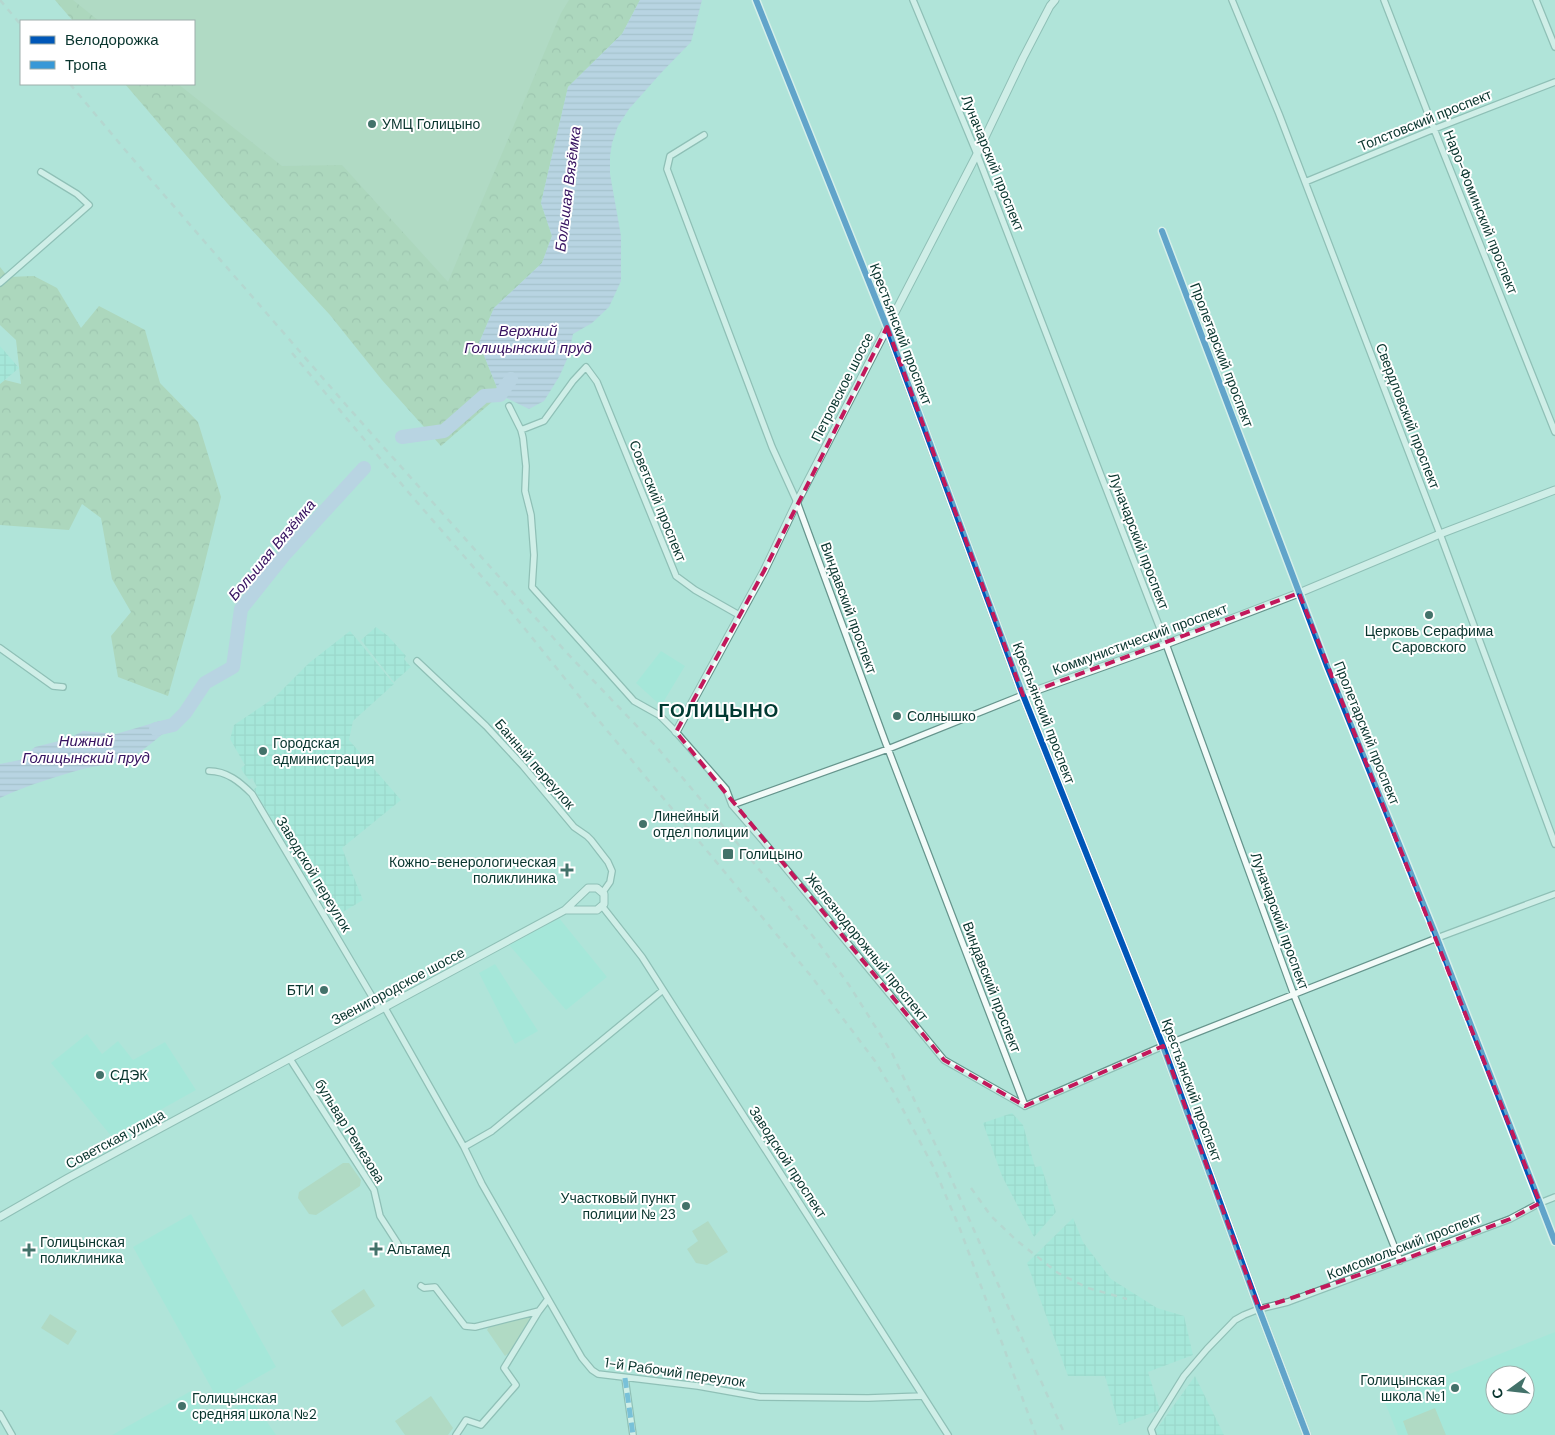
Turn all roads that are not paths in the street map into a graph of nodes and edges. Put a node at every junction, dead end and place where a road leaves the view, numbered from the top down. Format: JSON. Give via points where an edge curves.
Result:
{"nodes":[{"id":1,"x":756,"y":0,"type":"edge"},
{"id":2,"x":913,"y":0,"type":"edge"},
{"id":3,"x":1055,"y":0,"type":"edge"},
{"id":4,"x":1232,"y":0,"type":"edge"},
{"id":5,"x":1384,"y":0,"type":"edge"},
{"id":6,"x":1536,"y":0,"type":"edge"},
{"id":7,"x":1555,"y":47,"type":"edge"},
{"id":8,"x":1555,"y":82,"type":"edge"},
{"id":9,"x":1434,"y":129,"type":"junction"},
{"id":10,"x":704,"y":135,"type":"dead end"},
{"id":11,"x":977,"y":154,"type":"junction"},
{"id":12,"x":41,"y":172,"type":"dead end"},
{"id":13,"x":1305,"y":182,"type":"junction"},
{"id":14,"x":1162,"y":231,"type":"dead end"},
{"id":15,"x":0,"y":283,"type":"edge"},
{"id":16,"x":887,"y":327,"type":"junction"},
{"id":17,"x":509,"y":406,"type":"dead end"},
{"id":18,"x":521,"y":430,"type":"junction"},
{"id":19,"x":1555,"y":432,"type":"edge"},
{"id":20,"x":1555,"y":490,"type":"edge"},
{"id":21,"x":797,"y":502,"type":"junction"},
{"id":22,"x":1440,"y":534,"type":"junction"},
{"id":23,"x":1299,"y":593,"type":"junction"},
{"id":24,"x":739,"y":615,"type":"junction"},
{"id":25,"x":1166,"y":644,"type":"junction"},
{"id":26,"x":0,"y":648,"type":"edge"},
{"id":27,"x":417,"y":661,"type":"dead end"},
{"id":28,"x":63,"y":687,"type":"dead end"},
{"id":29,"x":1023,"y":696,"type":"junction"},
{"id":30,"x":676,"y":732,"type":"junction"},
{"id":31,"x":888,"y":749,"type":"junction"},
{"id":32,"x":209,"y":771,"type":"dead end"},
{"id":33,"x":732,"y":805,"type":"junction"},
{"id":34,"x":1555,"y":844,"type":"edge"},
{"id":35,"x":603,"y":892,"type":"junction"},
{"id":36,"x":582,"y":893,"type":"junction"},
{"id":37,"x":1555,"y":894,"type":"edge"},
{"id":38,"x":602,"y":906,"type":"junction"},
{"id":39,"x":565,"y":910,"type":"junction"},
{"id":40,"x":587,"y":910,"type":"junction"},
{"id":41,"x":1437,"y":938,"type":"junction"},
{"id":42,"x":663,"y":990,"type":"junction"},
{"id":43,"x":1294,"y":995,"type":"junction"},
{"id":44,"x":382,"y":1009,"type":"junction"},
{"id":45,"x":1163,"y":1046,"type":"junction"},
{"id":46,"x":290,"y":1059,"type":"junction"},
{"id":47,"x":243,"y":1085,"type":"joint"},
{"id":48,"x":1025,"y":1106,"type":"junction"},
{"id":49,"x":464,"y":1147,"type":"junction"},
{"id":50,"x":1555,"y":1197,"type":"edge"},
{"id":51,"x":1540,"y":1203,"type":"junction"},
{"id":52,"x":0,"y":1217,"type":"edge"},
{"id":53,"x":1555,"y":1242,"type":"edge"},
{"id":54,"x":398,"y":1244,"type":"dead end"},
{"id":55,"x":1400,"y":1261,"type":"junction"},
{"id":56,"x":421,"y":1286,"type":"dead end"},
{"id":57,"x":548,"y":1299,"type":"junction"},
{"id":58,"x":1259,"y":1309,"type":"junction"},
{"id":59,"x":539,"y":1311,"type":"junction"},
{"id":60,"x":625,"y":1378,"type":"junction"},
{"id":61,"x":923,"y":1396,"type":"junction"},
{"id":62,"x":0,"y":1414,"type":"edge"},
{"id":63,"x":12,"y":1435,"type":"edge"},
{"id":64,"x":456,"y":1435,"type":"edge"},
{"id":65,"x":633,"y":1435,"type":"edge"},
{"id":66,"x":948,"y":1435,"type":"edge"},
{"id":67,"x":1153,"y":1435,"type":"edge"},
{"id":68,"x":1307,"y":1435,"type":"edge"}],
"edges":[{"from":1,"to":16,"type":"street","name":"Крестьянский проспект"},
{"from":2,"to":11,"type":"street","name":"Луначарский проспект"},
{"from":3,"to":11,"type":"street","name":"Петровское шоссе"},
{"from":4,"to":13,"type":"street","name":"Свердловский проспект"},
{"from":5,"to":9,"type":"street","name":"Наро-Фоминский проспект"},
{"from":6,"to":7,"type":"street"},
{"from":8,"to":9,"type":"street","name":"Толстовский проспект"},
{"from":9,"to":13,"type":"street","name":"Толстовский проспект"},
{"from":9,"to":19,"type":"street","name":"Наро-Фоминский проспект"},
{"from":10,"to":21,"type":"street","name":"Виндавский проспект","via":[[670,156],[667,169],[772,447]]},
{"from":11,"to":16,"type":"street","name":"Петровское шоссе"},
{"from":11,"to":25,"type":"street","name":"Луначарский проспект"},
{"from":12,"to":15,"type":"street","via":[[89,205]]},
{"from":13,"to":22,"type":"street","name":"Свердловский проспект"},
{"from":14,"to":23,"type":"street","name":"Пролетарский проспект"},
{"from":16,"to":21,"type":"street","name":"Петровское шоссе"},
{"from":16,"to":29,"type":"street","name":"Крестьянский проспект"},
{"from":17,"to":18,"type":"street","name":"Железнодорожный проспект"},
{"from":18,"to":24,"type":"street","name":"Советский проспект","via":[[544,421],[586,367],[597,382],[676,576]]},
{"from":18,"to":30,"type":"street","name":"Железнодорожный проспект","via":[[526,466],[525,491],[532,523],[532,586],[634,701],[659,715]]},
{"from":20,"to":22,"type":"street","name":"Коммунистический проспект"},
{"from":21,"to":24,"type":"street","name":"Петровское шоссе"},
{"from":21,"to":31,"type":"street","name":"Виндавский проспект"},
{"from":22,"to":23,"type":"street","name":"Коммунистический проспект"},
{"from":22,"to":34,"type":"street","name":"Свердловский проспект"},
{"from":23,"to":25,"type":"street","name":"Коммунистический проспект"},
{"from":23,"to":41,"type":"street","name":"Пролетарский проспект"},
{"from":24,"to":30,"type":"street","name":"Петровское шоссе"},
{"from":25,"to":29,"type":"street","name":"Коммунистический проспект"},
{"from":25,"to":43,"type":"street","name":"Луначарский проспект"},
{"from":26,"to":28,"type":"street","via":[[53,686]]},
{"from":27,"to":35,"type":"street","name":"Банный переулок","via":[[486,726],[574,827],[591,840],[612,871]]},
{"from":29,"to":31,"type":"street","name":"Коммунистический проспект"},
{"from":29,"to":45,"type":"street","name":"Крестьянский проспект"},
{"from":30,"to":33,"type":"street","name":"Железнодорожный проспект","via":[[726,789]]},
{"from":31,"to":33,"type":"street","name":"Коммунистический проспект"},
{"from":31,"to":48,"type":"street","name":"Виндавский проспект"},
{"from":32,"to":44,"type":"street","name":"Заводской переулок","via":[[235,778],[252,794]]},
{"from":33,"to":48,"type":"street","name":"Железнодорожный проспект","via":[[944,1060]]},
{"from":35,"to":36,"type":"street","via":[[592,887]]},
{"from":35,"to":38,"type":"street"},
{"from":36,"to":39,"type":"street"},
{"from":36,"to":40,"type":"street","via":[[581,902]]},
{"from":37,"to":41,"type":"street"},
{"from":38,"to":40,"type":"street","via":[[597,910]]},
{"from":38,"to":42,"type":"street","name":"Заводской проспект","via":[[633,943]]},
{"from":39,"to":40,"type":"street"},
{"from":39,"to":44,"type":"street","name":"Звенигородское шоссе"},
{"from":41,"to":43,"type":"street"},
{"from":41,"to":51,"type":"street","name":"Пролетарский проспект"},
{"from":42,"to":49,"type":"street","via":[[492,1131]]},
{"from":42,"to":61,"type":"street","name":"Заводской проспект"},
{"from":43,"to":45,"type":"street"},
{"from":43,"to":55,"type":"street","name":"Луначарский проспект"},
{"from":44,"to":46,"type":"street","name":"Звенигородское шоссе"},
{"from":44,"to":49,"type":"street","name":"1-й Рабочий переулок"},
{"from":45,"to":48,"type":"street"},
{"from":45,"to":58,"type":"street","name":"Крестьянский проспект"},
{"from":46,"to":47,"type":"street","name":"Звенигородское шоссе"},
{"from":46,"to":54,"type":"street","name":"бульвар Ремезова","via":[[374,1190],[380,1216]]},
{"from":47,"to":52,"type":"street","name":"Советская улица"},
{"from":49,"to":57,"type":"street","name":"1-й Рабочий переулок"},
{"from":50,"to":51,"type":"street","name":"Комсомольский проспект"},
{"from":51,"to":53,"type":"street","name":"Пролетарский проспект"},
{"from":51,"to":55,"type":"street","name":"Комсомольский проспект","via":[[1510,1219]]},
{"from":55,"to":58,"type":"street","name":"Комсомольский проспект","via":[[1288,1302]]},
{"from":56,"to":59,"type":"street","via":[[435,1287],[465,1326],[475,1327]]},
{"from":57,"to":59,"type":"street"},
{"from":57,"to":60,"type":"street","name":"1-й Рабочий переулок","via":[[592,1370]]},
{"from":58,"to":67,"type":"street","via":[[1235,1320],[1198,1359],[1151,1429]]},
{"from":58,"to":68,"type":"street","name":"Крестьянский проспект"},
{"from":59,"to":64,"type":"street","via":[[504,1368],[516,1385],[481,1426],[466,1420]]},
{"from":60,"to":61,"type":"street","name":"1-й Рабочий переулок","via":[[760,1397]]},
{"from":60,"to":65,"type":"street"},
{"from":61,"to":66,"type":"street","name":"Заводской проспект"},
{"from":62,"to":63,"type":"street"}]}
